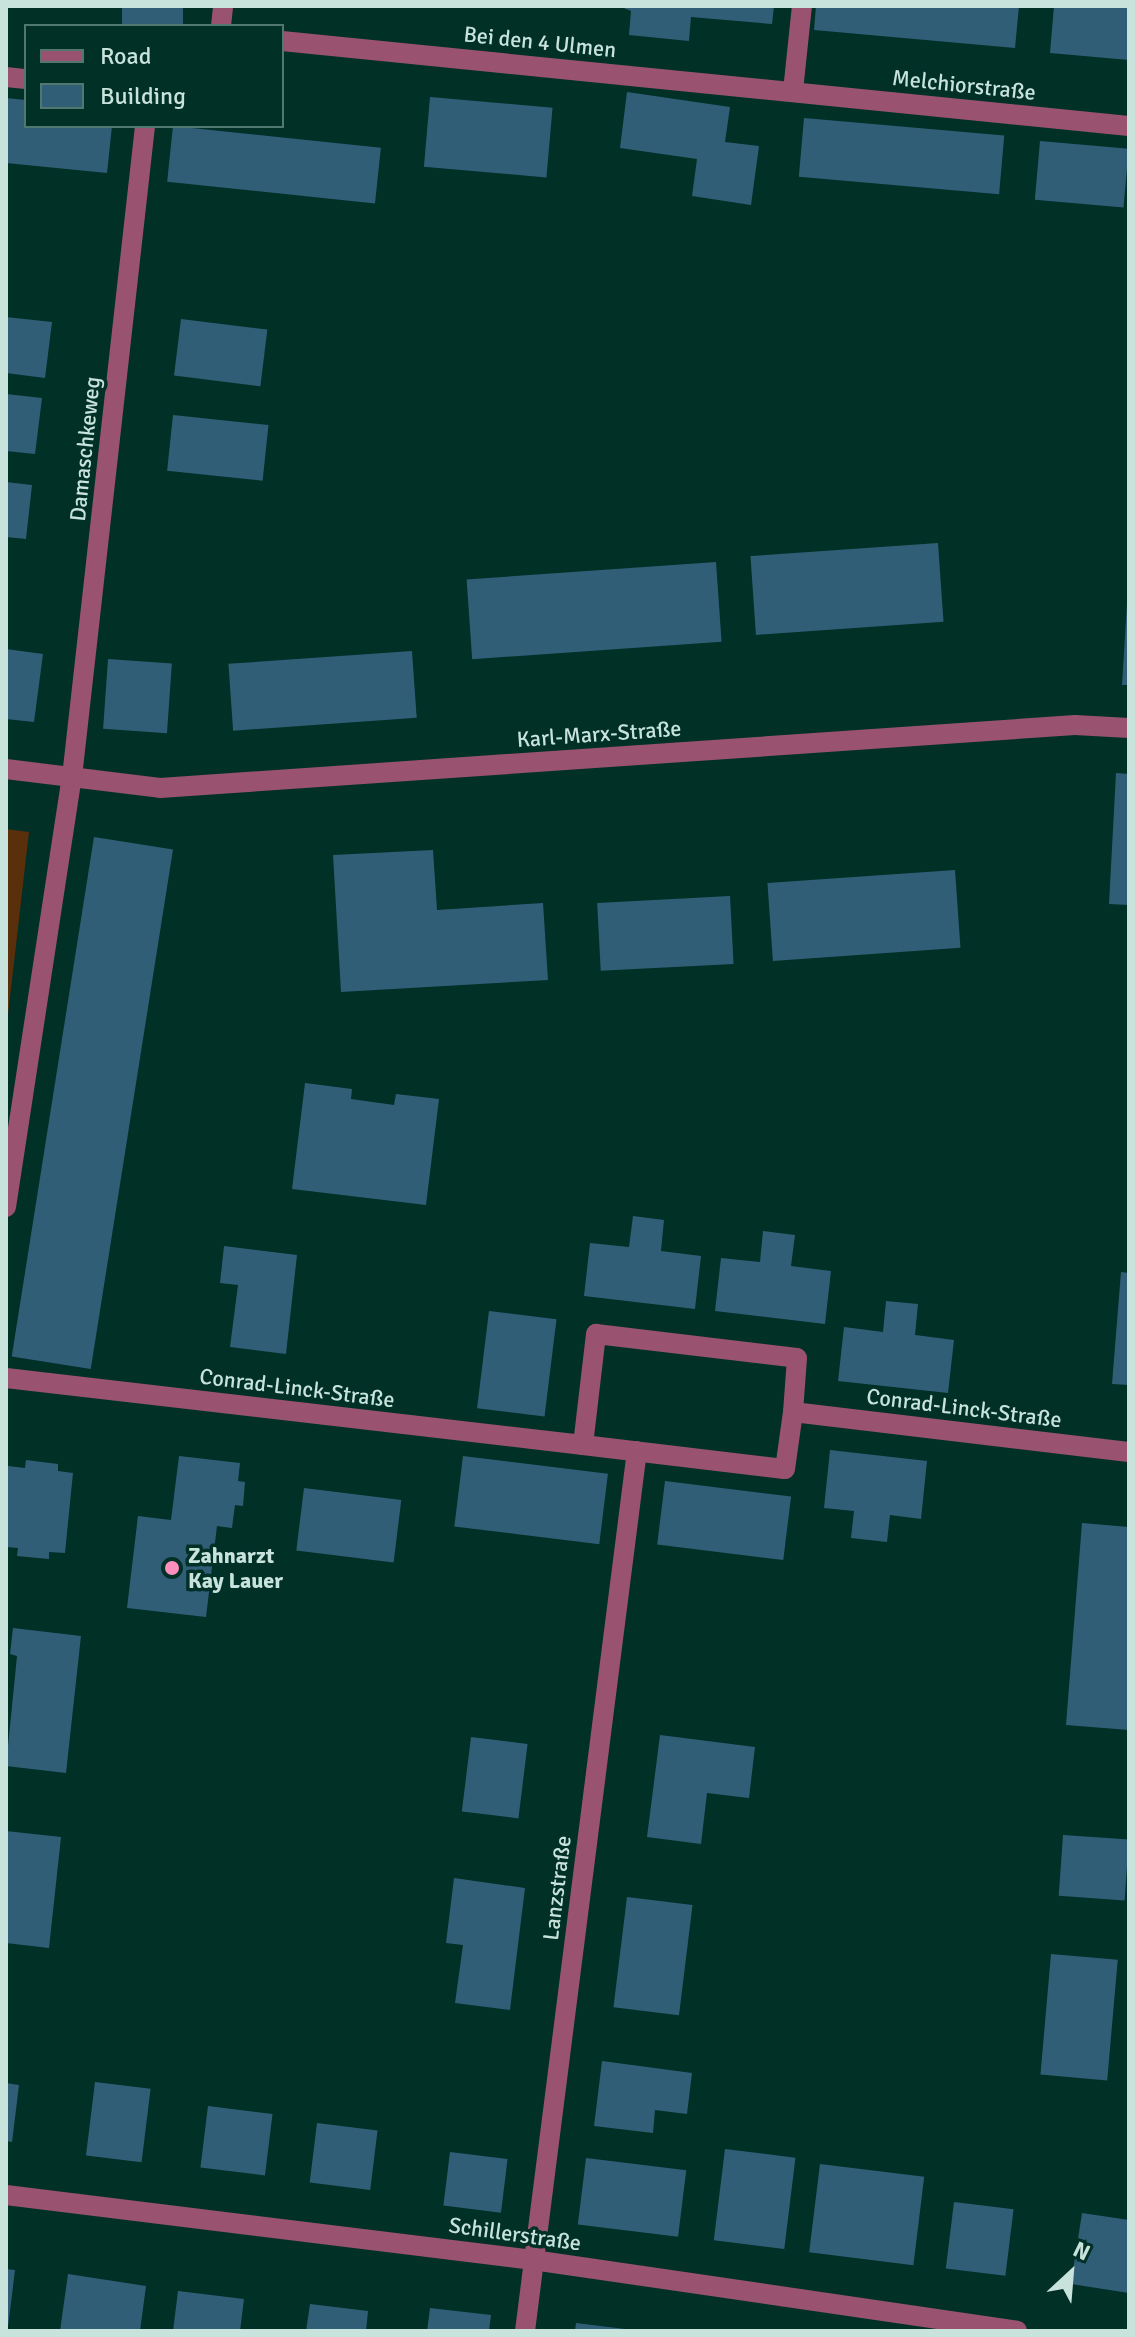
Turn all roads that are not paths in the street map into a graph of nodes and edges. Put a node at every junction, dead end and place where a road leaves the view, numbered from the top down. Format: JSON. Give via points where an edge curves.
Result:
{"nodes":[{"id":1,"x":802,"y":6,"type":"edge"},
{"id":2,"x":284,"y":41,"type":"edge"},
{"id":3,"x":793,"y":91,"type":"junction"},
{"id":4,"x":1129,"y":126,"type":"edge"},
{"id":5,"x":145,"y":128,"type":"edge"},
{"id":6,"x":1129,"y":728,"type":"edge"},
{"id":7,"x":6,"y":769,"type":"edge"},
{"id":8,"x":72,"y":777,"type":"junction"},
{"id":9,"x":8,"y":1177,"type":"edge"},
{"id":10,"x":6,"y":1207,"type":"edge"},
{"id":11,"x":6,"y":1378,"type":"edge"},
{"id":12,"x":793,"y":1412,"type":"junction"},
{"id":13,"x":583,"y":1445,"type":"junction"},
{"id":14,"x":637,"y":1451,"type":"junction"},
{"id":15,"x":1129,"y":1452,"type":"edge"},
{"id":16,"x":6,"y":2195,"type":"edge"},
{"id":17,"x":533,"y":2260,"type":"junction"},
{"id":18,"x":525,"y":2331,"type":"edge"},
{"id":19,"x":1017,"y":2331,"type":"edge"}],
"edges":[{"from":1,"to":3,"type":"street"},
{"from":2,"to":3,"type":"street","name":"Bei den 4 Ulmen"},
{"from":3,"to":4,"type":"street","name":"Melchiorstraße"},
{"from":5,"to":8,"type":"street","name":"Damaschkeweg"},
{"from":6,"to":8,"type":"street","name":"Karl-Marx-Straße","via":[[1075,725],[160,788]]},
{"from":7,"to":8,"type":"street","name":"Karl-Marx-Straße"},
{"from":8,"to":9,"type":"street","name":"Damaschkeweg"},
{"from":9,"to":10,"type":"street","name":"Damaschkeweg"},
{"from":11,"to":13,"type":"street","name":"Conrad-Linck-Straße"},
{"from":12,"to":13,"type":"street","name":"Conrad-Linck-Straße","via":[[797,1358],[596,1334]]},
{"from":12,"to":14,"type":"street","name":"Conrad-Linck-Straße","via":[[785,1469]]},
{"from":12,"to":15,"type":"street","name":"Conrad-Linck-Straße"},
{"from":13,"to":14,"type":"street","name":"Conrad-Linck-Straße"},
{"from":14,"to":17,"type":"street","name":"Lanzstraße"},
{"from":16,"to":17,"type":"street","name":"Schillerstraße"},
{"from":17,"to":18,"type":"street","name":"Lanzstraße"},
{"from":17,"to":19,"type":"street","name":"Schillerstraße"}]}
